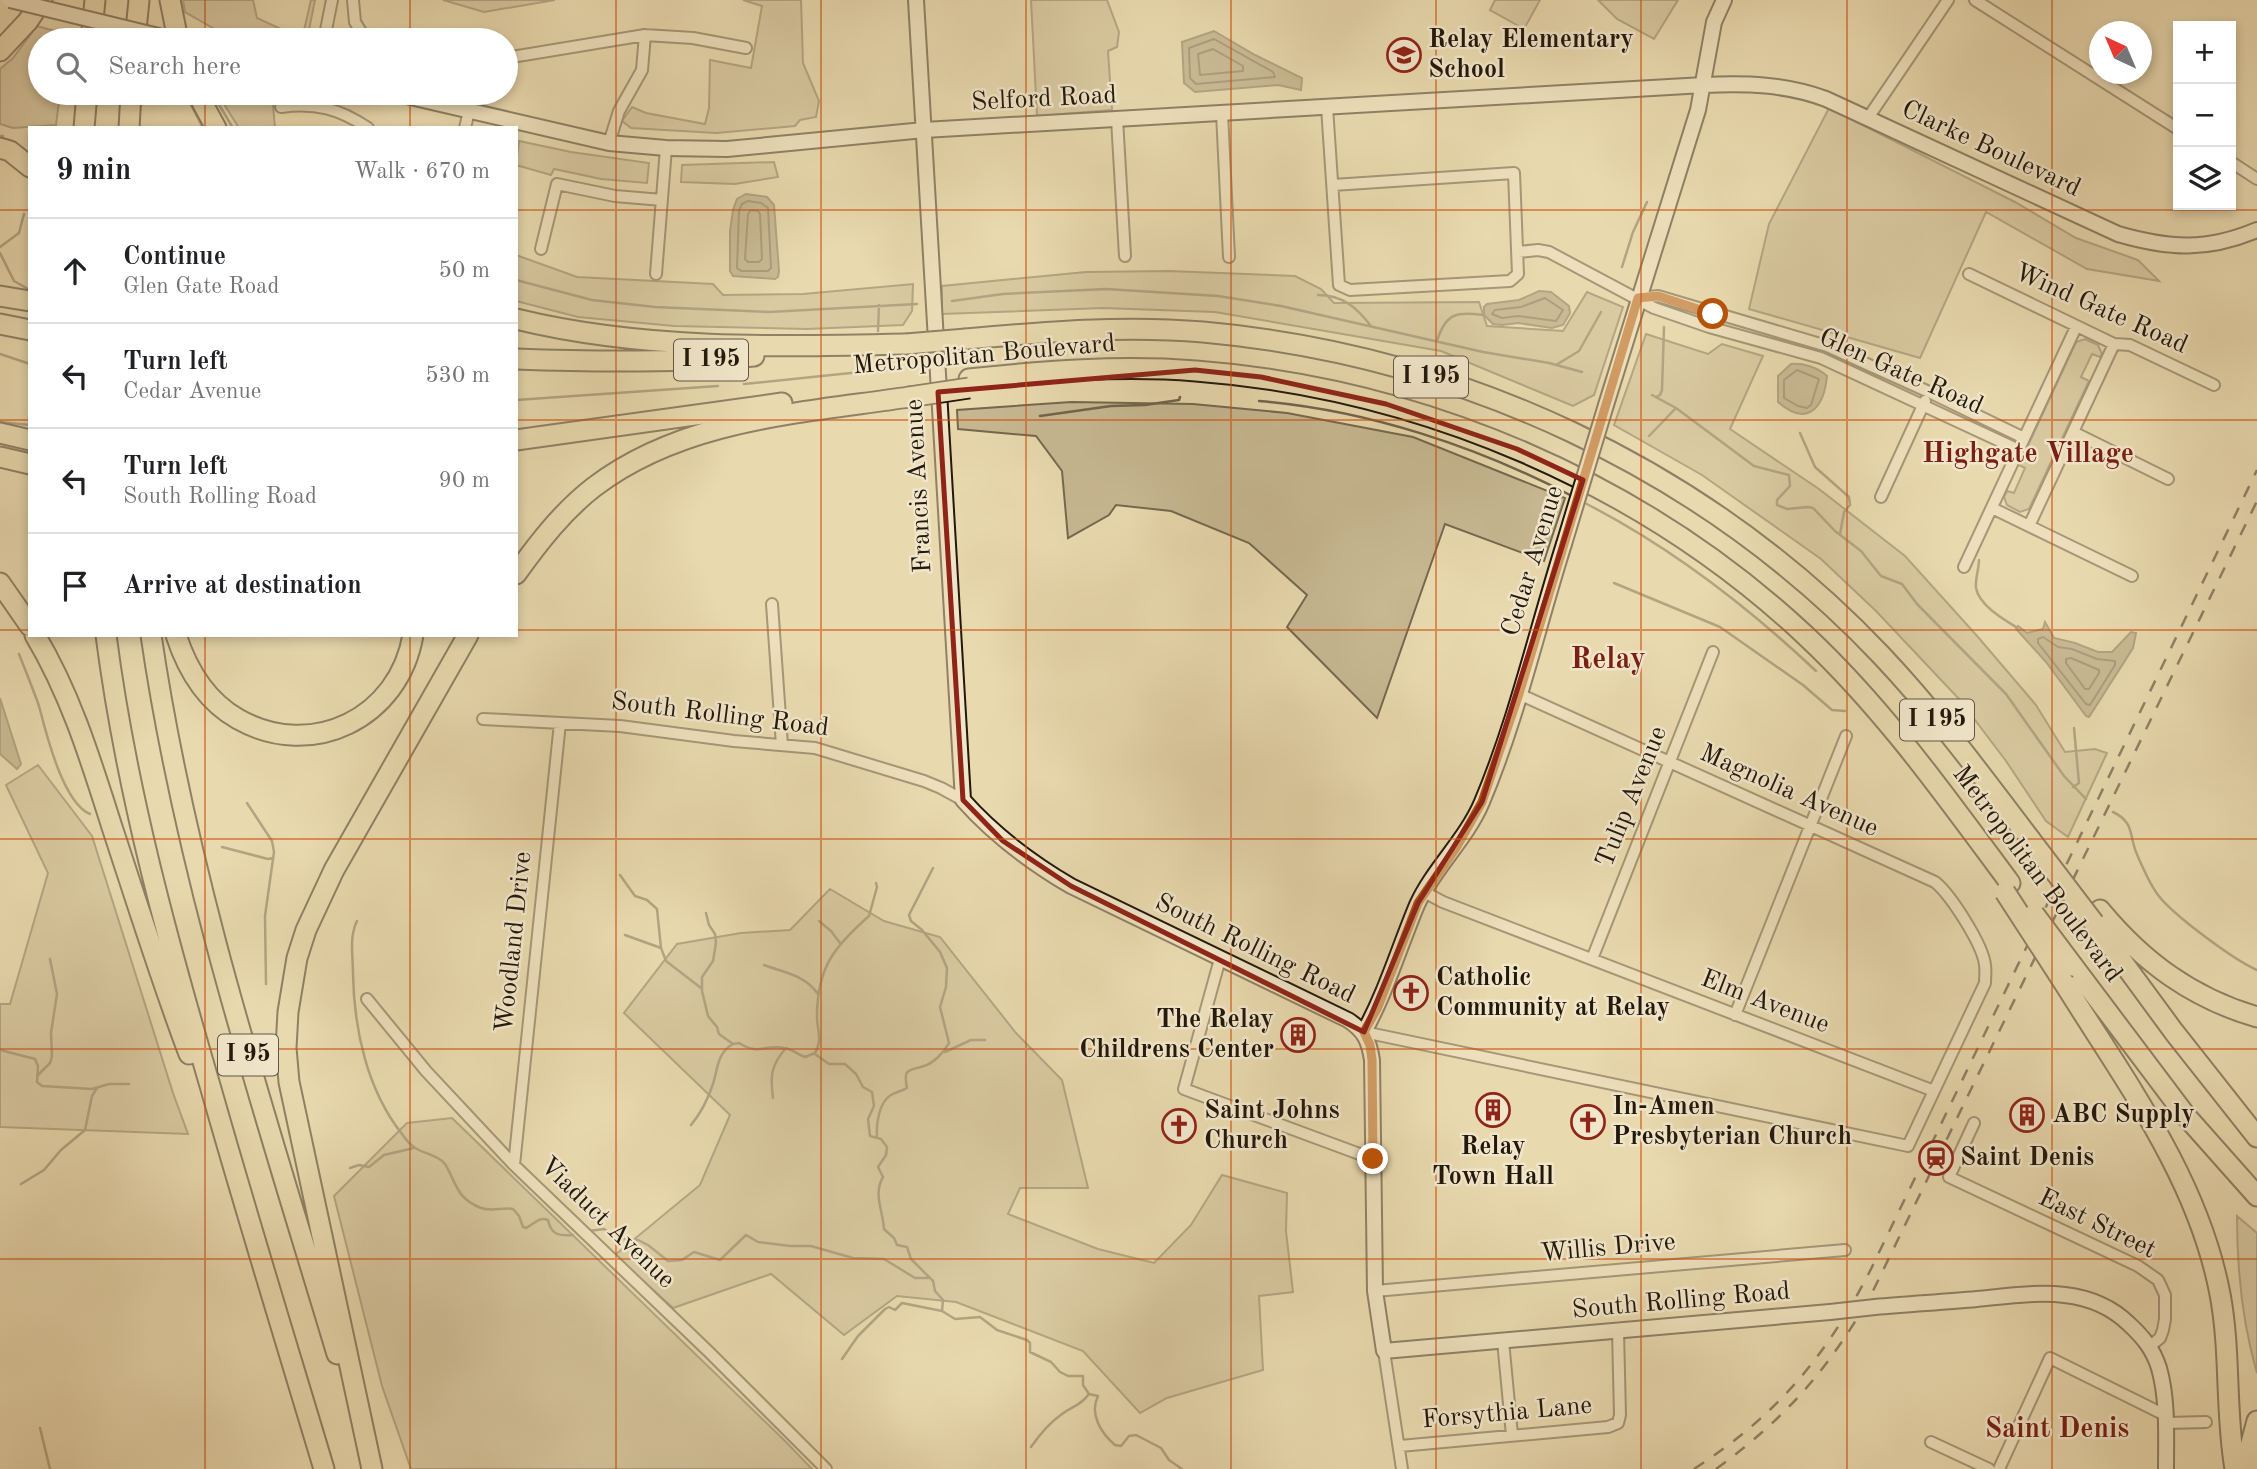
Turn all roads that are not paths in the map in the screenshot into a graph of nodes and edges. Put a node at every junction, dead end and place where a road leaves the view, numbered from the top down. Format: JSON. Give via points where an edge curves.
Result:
{"nodes":[{"id":1,"x":10,"y":0,"type":"edge"},
{"id":2,"x":43,"y":0,"type":"edge"},
{"id":3,"x":95,"y":0,"type":"edge"},
{"id":4,"x":139,"y":0,"type":"edge"},
{"id":5,"x":170,"y":0,"type":"edge"},
{"id":6,"x":332,"y":0,"type":"edge"},
{"id":7,"x":354,"y":0,"type":"edge"},
{"id":8,"x":916,"y":0,"type":"edge"},
{"id":9,"x":1724,"y":0,"type":"edge"},
{"id":10,"x":1948,"y":0,"type":"edge"},
{"id":11,"x":1975,"y":0,"type":"edge"},
{"id":12,"x":92,"y":28,"type":"edge"},
{"id":13,"x":127,"y":28,"type":"edge"},
{"id":14,"x":136,"y":28,"type":"edge"},
{"id":15,"x":175,"y":28,"type":"edge"},
{"id":16,"x":326,"y":28,"type":"edge"},
{"id":17,"x":359,"y":28,"type":"edge"},
{"id":18,"x":645,"y":35,"type":"junction"},
{"id":19,"x":4,"y":47,"type":"edge"},
{"id":20,"x":746,"y":48,"type":"dead end"},
{"id":21,"x":518,"y":56,"type":"edge"},
{"id":22,"x":1704,"y":85,"type":"junction"},
{"id":23,"x":86,"y":105,"type":"edge"},
{"id":24,"x":130,"y":105,"type":"edge"},
{"id":25,"x":204,"y":105,"type":"edge"},
{"id":26,"x":294,"y":105,"type":"edge"},
{"id":27,"x":319,"y":105,"type":"edge"},
{"id":28,"x":444,"y":105,"type":"edge"},
{"id":29,"x":281,"y":107,"type":"dead end"},
{"id":30,"x":1327,"y":107,"type":"junction"},
{"id":31,"x":469,"y":111,"type":"junction"},
{"id":32,"x":1222,"y":113,"type":"junction"},
{"id":33,"x":1868,"y":118,"type":"junction"},
{"id":34,"x":1117,"y":119,"type":"junction"},
{"id":35,"x":84,"y":126,"type":"edge"},
{"id":36,"x":129,"y":126,"type":"edge"},
{"id":37,"x":215,"y":126,"type":"edge"},
{"id":38,"x":365,"y":126,"type":"edge"},
{"id":39,"x":465,"y":126,"type":"edge"},
{"id":40,"x":2173,"y":126,"type":"edge"},
{"id":41,"x":923,"y":130,"type":"junction"},
{"id":42,"x":609,"y":143,"type":"junction"},
{"id":43,"x":666,"y":148,"type":"junction"},
{"id":44,"x":0,"y":149,"type":"edge"},
{"id":45,"x":28,"y":165,"type":"edge"},
{"id":46,"x":2236,"y":165,"type":"edge"},
{"id":47,"x":2257,"y":179,"type":"edge"},
{"id":48,"x":1333,"y":185,"type":"junction"},
{"id":49,"x":662,"y":200,"type":"junction"},
{"id":50,"x":2257,"y":230,"type":"edge"},
{"id":51,"x":541,"y":249,"type":"dead end"},
{"id":52,"x":1518,"y":252,"type":"junction"},
{"id":53,"x":1125,"y":256,"type":"dead end"},
{"id":54,"x":1229,"y":257,"type":"dead end"},
{"id":55,"x":656,"y":274,"type":"dead end"},
{"id":56,"x":1969,"y":274,"type":"dead end"},
{"id":57,"x":0,"y":296,"type":"edge"},
{"id":58,"x":1638,"y":298,"type":"junction"},
{"id":59,"x":28,"y":302,"type":"edge"},
{"id":60,"x":0,"y":316,"type":"edge"},
{"id":61,"x":518,"y":318,"type":"edge"},
{"id":62,"x":28,"y":320,"type":"edge"},
{"id":63,"x":0,"y":324,"type":"edge"},
{"id":64,"x":2076,"y":327,"type":"junction"},
{"id":65,"x":28,"y":330,"type":"edge"},
{"id":66,"x":905,"y":344,"type":"junction"},
{"id":67,"x":2114,"y":344,"type":"junction"},
{"id":68,"x":518,"y":359,"type":"edge"},
{"id":69,"x":2214,"y":386,"type":"dead end"},
{"id":70,"x":909,"y":391,"type":"junction"},
{"id":71,"x":1929,"y":392,"type":"junction"},
{"id":72,"x":1923,"y":405,"type":"junction"},
{"id":73,"x":2073,"y":432,"type":"junction"},
{"id":74,"x":0,"y":433,"type":"edge"},
{"id":75,"x":2024,"y":438,"type":"junction"},
{"id":76,"x":28,"y":440,"type":"edge"},
{"id":77,"x":518,"y":440,"type":"edge"},
{"id":78,"x":2018,"y":450,"type":"junction"},
{"id":79,"x":0,"y":456,"type":"edge"},
{"id":80,"x":28,"y":461,"type":"edge"},
{"id":81,"x":2168,"y":479,"type":"dead end"},
{"id":82,"x":1881,"y":497,"type":"dead end"},
{"id":83,"x":1992,"y":508,"type":"junction"},
{"id":84,"x":2029,"y":526,"type":"junction"},
{"id":85,"x":1964,"y":567,"type":"dead end"},
{"id":86,"x":518,"y":571,"type":"edge"},
{"id":87,"x":2132,"y":576,"type":"dead end"},
{"id":88,"x":0,"y":583,"type":"edge"},
{"id":89,"x":772,"y":604,"type":"dead end"},
{"id":90,"x":28,"y":623,"type":"edge"},
{"id":91,"x":37,"y":637,"type":"edge"},
{"id":92,"x":106,"y":637,"type":"edge"},
{"id":93,"x":151,"y":637,"type":"edge"},
{"id":94,"x":177,"y":637,"type":"edge"},
{"id":95,"x":413,"y":637,"type":"edge"},
{"id":96,"x":467,"y":637,"type":"edge"},
{"id":97,"x":477,"y":637,"type":"edge"},
{"id":98,"x":1713,"y":652,"type":"dead end"},
{"id":99,"x":1519,"y":694,"type":"junction"},
{"id":100,"x":483,"y":719,"type":"dead end"},
{"id":101,"x":560,"y":723,"type":"junction"},
{"id":102,"x":1846,"y":736,"type":"dead end"},
{"id":103,"x":782,"y":745,"type":"junction"},
{"id":104,"x":405,"y":748,"type":"junction"},
{"id":105,"x":1670,"y":762,"type":"junction"},
{"id":106,"x":963,"y":800,"type":"junction"},
{"id":107,"x":1810,"y":825,"type":"junction"},
{"id":108,"x":1424,"y":892,"type":"junction"},
{"id":109,"x":2097,"y":917,"type":"junction"},
{"id":110,"x":1220,"y":959,"type":"junction"},
{"id":111,"x":1592,"y":959,"type":"junction"},
{"id":112,"x":2068,"y":974,"type":"junction"},
{"id":113,"x":368,"y":999,"type":"dead end"},
{"id":114,"x":1735,"y":1015,"type":"junction"},
{"id":115,"x":2257,"y":1017,"type":"edge"},
{"id":116,"x":1364,"y":1032,"type":"junction"},
{"id":117,"x":1934,"y":1091,"type":"junction"},
{"id":118,"x":1974,"y":1123,"type":"dead end"},
{"id":119,"x":2257,"y":1137,"type":"edge"},
{"id":120,"x":1373,"y":1159,"type":"junction"},
{"id":121,"x":514,"y":1165,"type":"junction"},
{"id":122,"x":2257,"y":1196,"type":"edge"},
{"id":123,"x":243,"y":1199,"type":"junction"},
{"id":124,"x":1845,"y":1250,"type":"dead end"},
{"id":125,"x":1375,"y":1291,"type":"junction"},
{"id":126,"x":1618,"y":1331,"type":"junction"},
{"id":127,"x":1503,"y":1341,"type":"junction"},
{"id":128,"x":2150,"y":1346,"type":"junction"},
{"id":129,"x":1384,"y":1351,"type":"junction"},
{"id":130,"x":2165,"y":1419,"type":"junction"},
{"id":131,"x":2257,"y":1421,"type":"edge"},
{"id":132,"x":2206,"y":1422,"type":"dead end"},
{"id":133,"x":1512,"y":1435,"type":"junction"},
{"id":134,"x":1931,"y":1442,"type":"dead end"},
{"id":135,"x":1399,"y":1446,"type":"junction"},
{"id":136,"x":324,"y":1469,"type":"edge"},
{"id":137,"x":372,"y":1469,"type":"edge"},
{"id":138,"x":826,"y":1469,"type":"edge"},
{"id":139,"x":1402,"y":1469,"type":"edge"},
{"id":140,"x":1989,"y":1469,"type":"edge"},
{"id":141,"x":1999,"y":1469,"type":"edge"},
{"id":142,"x":2166,"y":1469,"type":"edge"},
{"id":143,"x":2235,"y":1469,"type":"edge"},
{"id":144,"x":2250,"y":1469,"type":"edge"}],
"edges":[{"from":1,"to":13,"type":"street","bridge":true},
{"from":2,"to":19,"type":"highway"},
{"from":3,"to":12,"type":"highway"},
{"from":4,"to":14,"type":"highway"},
{"from":5,"to":15,"type":"highway"},
{"from":6,"to":16,"type":"street"},
{"from":7,"to":17,"type":"street"},
{"from":8,"to":41,"type":"street","name":"Francis Avenue"},
{"from":9,"to":22,"type":"street","name":"Cedar Avenue","via":[[1714,22]]},
{"from":10,"to":33,"type":"street"},
{"from":11,"to":40,"type":"street"},
{"from":18,"to":20,"type":"street"},
{"from":18,"to":21,"type":"street"},
{"from":18,"to":42,"type":"street","via":[[642,70],[618,111]]},
{"from":22,"to":30,"type":"street","name":"Selford Road"},
{"from":22,"to":33,"type":"street","name":"Clarke Boulevard","via":[[1789,87]]},
{"from":22,"to":58,"type":"street","name":"Cedar Avenue"},
{"from":23,"to":35,"type":"highway"},
{"from":24,"to":36,"type":"highway"},
{"from":25,"to":37,"type":"highway"},
{"from":26,"to":29,"type":"street"},
{"from":27,"to":38,"type":"street"},
{"from":28,"to":31,"type":"street","name":"Selford Road"},
{"from":30,"to":32,"type":"street","name":"Selford Road"},
{"from":30,"to":48,"type":"street"},
{"from":31,"to":39,"type":"street"},
{"from":31,"to":42,"type":"street","name":"Selford Road"},
{"from":32,"to":34,"type":"street","name":"Selford Road"},
{"from":32,"to":54,"type":"street"},
{"from":33,"to":50,"type":"street","name":"Clarke Boulevard","via":[[2118,234],[2168,246],[2195,247]]},
{"from":34,"to":41,"type":"street","name":"Selford Road"},
{"from":34,"to":53,"type":"street"},
{"from":41,"to":43,"type":"street","name":"Selford Road","via":[[727,149]]},
{"from":41,"to":106,"type":"street","name":"Francis Avenue"},
{"from":42,"to":43,"type":"street","name":"Selford Road"},
{"from":43,"to":49,"type":"street"},
{"from":44,"to":45,"type":"highway"},
{"from":46,"to":47,"type":"street"},
{"from":48,"to":52,"type":"street","via":[[1514,173]]},
{"from":48,"to":52,"type":"street","via":[[1338,280],[1343,288],[1510,281],[1518,274]]},
{"from":49,"to":51,"type":"street","via":[[557,184]]},
{"from":49,"to":55,"type":"street"},
{"from":52,"to":58,"type":"street","via":[[1549,252]]},
{"from":56,"to":64,"type":"street","name":"Wind Gate Road"},
{"from":57,"to":59,"type":"highway"},
{"from":58,"to":71,"type":"street","name":"Glen Gate Road","via":[[1658,296],[1827,346]]},
{"from":58,"to":72,"type":"street","name":"Glen Gate Road","via":[[1709,327],[1821,358]]},
{"from":58,"to":99,"type":"street","name":"Cedar Avenue","bridge":true},
{"from":60,"to":62,"type":"highway"},
{"from":61,"to":66,"type":"highway","via":[[597,334],[716,344]]},
{"from":63,"to":65,"type":"highway"},
{"from":64,"to":67,"type":"street","name":"Wind Gate Road"},
{"from":64,"to":75,"type":"street"},
{"from":66,"to":68,"type":"highway","name":"Metropolitan Boulevard","number":"I 195","via":[[714,359]]},
{"from":66,"to":109,"type":"highway","name":"Metropolitan Boulevard","number":"I 195","bridge":true,"via":[[1097,330],[1202,332],[1269,340],[1399,367],[1464,387],[1582,436],[1648,471],[1754,541],[1834,609],[1912,690]]},
{"from":67,"to":69,"type":"street","name":"Wind Gate Road","via":[[2130,345]]},
{"from":67,"to":73,"type":"street"},
{"from":70,"to":77,"type":"highway","name":"Metropolitan Boulevard","number":"I 195"},
{"from":70,"to":86,"type":"highway","via":[[761,419],[669,444],[593,487],[551,528]]},
{"from":70,"to":112,"type":"highway","name":"Metropolitan Boulevard","number":"I 195","bridge":true,"via":[[1041,371],[1195,370],[1274,380],[1386,404],[1517,449],[1567,472],[1682,538],[1807,637],[1883,715]]},
{"from":71,"to":72,"type":"street"},
{"from":71,"to":75,"type":"street","name":"Glen Gate Road"},
{"from":72,"to":78,"type":"street","name":"Glen Gate Road"},
{"from":72,"to":82,"type":"street"},
{"from":73,"to":81,"type":"street"},
{"from":73,"to":84,"type":"street"},
{"from":74,"to":76,"type":"highway"},
{"from":75,"to":78,"type":"street"},
{"from":78,"to":83,"type":"street"},
{"from":79,"to":80,"type":"highway"},
{"from":83,"to":84,"type":"street"},
{"from":83,"to":85,"type":"street"},
{"from":84,"to":87,"type":"street"},
{"from":88,"to":90,"type":"highway"},
{"from":89,"to":103,"type":"street"},
{"from":91,"to":123,"type":"highway","via":[[84,739],[167,996]]},
{"from":92,"to":123,"type":"highway","number":"I 95","via":[[155,891]]},
{"from":93,"to":137,"type":"highway","number":"I 95","via":[[200,887]]},
{"from":94,"to":95,"type":"highway","via":[[192,673],[221,707],[259,728],[298,736],[335,730],[371,710],[400,676]]},
{"from":96,"to":104,"type":"highway"},
{"from":97,"to":104,"type":"highway"},
{"from":98,"to":105,"type":"street","name":"Tulip Avenue"},
{"from":99,"to":105,"type":"street","name":"Magnolia Avenue"},
{"from":99,"to":108,"type":"street","name":"Cedar Avenue","via":[[1482,802]]},
{"from":100,"to":101,"type":"street","name":"South Rolling Road"},
{"from":101,"to":103,"type":"street","name":"South Rolling Road"},
{"from":101,"to":121,"type":"street","name":"Woodland Drive"},
{"from":102,"to":107,"type":"street"},
{"from":103,"to":106,"type":"street","name":"South Rolling Road","via":[[846,757],[941,788]]},
{"from":104,"to":137,"type":"highway","via":[[318,901],[297,958],[286,1048],[291,1094]]},
{"from":105,"to":107,"type":"street","name":"Magnolia Avenue"},
{"from":105,"to":111,"type":"street","name":"Tulip Avenue"},
{"from":106,"to":110,"type":"street","name":"South Rolling Road","via":[[1003,841],[1040,868]]},
{"from":107,"to":114,"type":"street"},
{"from":107,"to":117,"type":"street","name":"Magnolia Avenue","via":[[1935,882],[1952,900],[1982,953],[1985,983]]},
{"from":108,"to":111,"type":"street","name":"Elm Avenue"},
{"from":108,"to":116,"type":"street","name":"Cedar Avenue"},
{"from":109,"to":115,"type":"highway","via":[[2163,972],[2211,1001]]},
{"from":109,"to":119,"type":"highway","name":"Metropolitan Boulevard","number":"I 195","via":[[2174,1032]]},
{"from":110,"to":116,"type":"street","name":"South Rolling Road"},
{"from":110,"to":120,"type":"street","via":[[1184,1089]]},
{"from":111,"to":114,"type":"street","name":"Elm Avenue"},
{"from":112,"to":122,"type":"highway","name":"Metropolitan Boulevard","number":"I 195"},
{"from":112,"to":143,"type":"highway","via":[[2184,1182],[2203,1232],[2225,1327]]},
{"from":113,"to":121,"type":"street","name":"Viaduct Avenue","via":[[426,1071]]},
{"from":114,"to":117,"type":"street","name":"Elm Avenue"},
{"from":116,"to":117,"type":"street","via":[[1908,1146]]},
{"from":116,"to":120,"type":"street","name":"South Rolling Road","via":[[1372,1060]]},
{"from":118,"to":128,"type":"street","name":"East Street","via":[[1949,1177],[2151,1275],[2163,1287],[2165,1319],[2160,1338]]},
{"from":120,"to":125,"type":"street","name":"South Rolling Road"},
{"from":121,"to":138,"type":"street","name":"Viaduct Avenue"},
{"from":123,"to":136,"type":"highway","number":"I 95"},
{"from":124,"to":125,"type":"street","name":"Willis Drive"},
{"from":125,"to":129,"type":"street","name":"South Rolling Road"},
{"from":126,"to":127,"type":"street","name":"South Rolling Road"},
{"from":126,"to":128,"type":"street","name":"South Rolling Road","bridge":true,"via":[[2056,1293],[2106,1305]]},
{"from":126,"to":133,"type":"street","name":"Forsythia Lane","via":[[1618,1423]]},
{"from":127,"to":129,"type":"street","name":"South Rolling Road"},
{"from":127,"to":133,"type":"street"},
{"from":128,"to":130,"type":"street","via":[[2159,1367]]},
{"from":129,"to":135,"type":"street"},
{"from":130,"to":132,"type":"street"},
{"from":130,"to":141,"type":"street","via":[[2050,1358]]},
{"from":130,"to":142,"type":"street"},
{"from":131,"to":144,"type":"highway"},
{"from":133,"to":135,"type":"street","name":"Forsythia Lane"},
{"from":134,"to":140,"type":"street"},
{"from":135,"to":139,"type":"street"}]}
